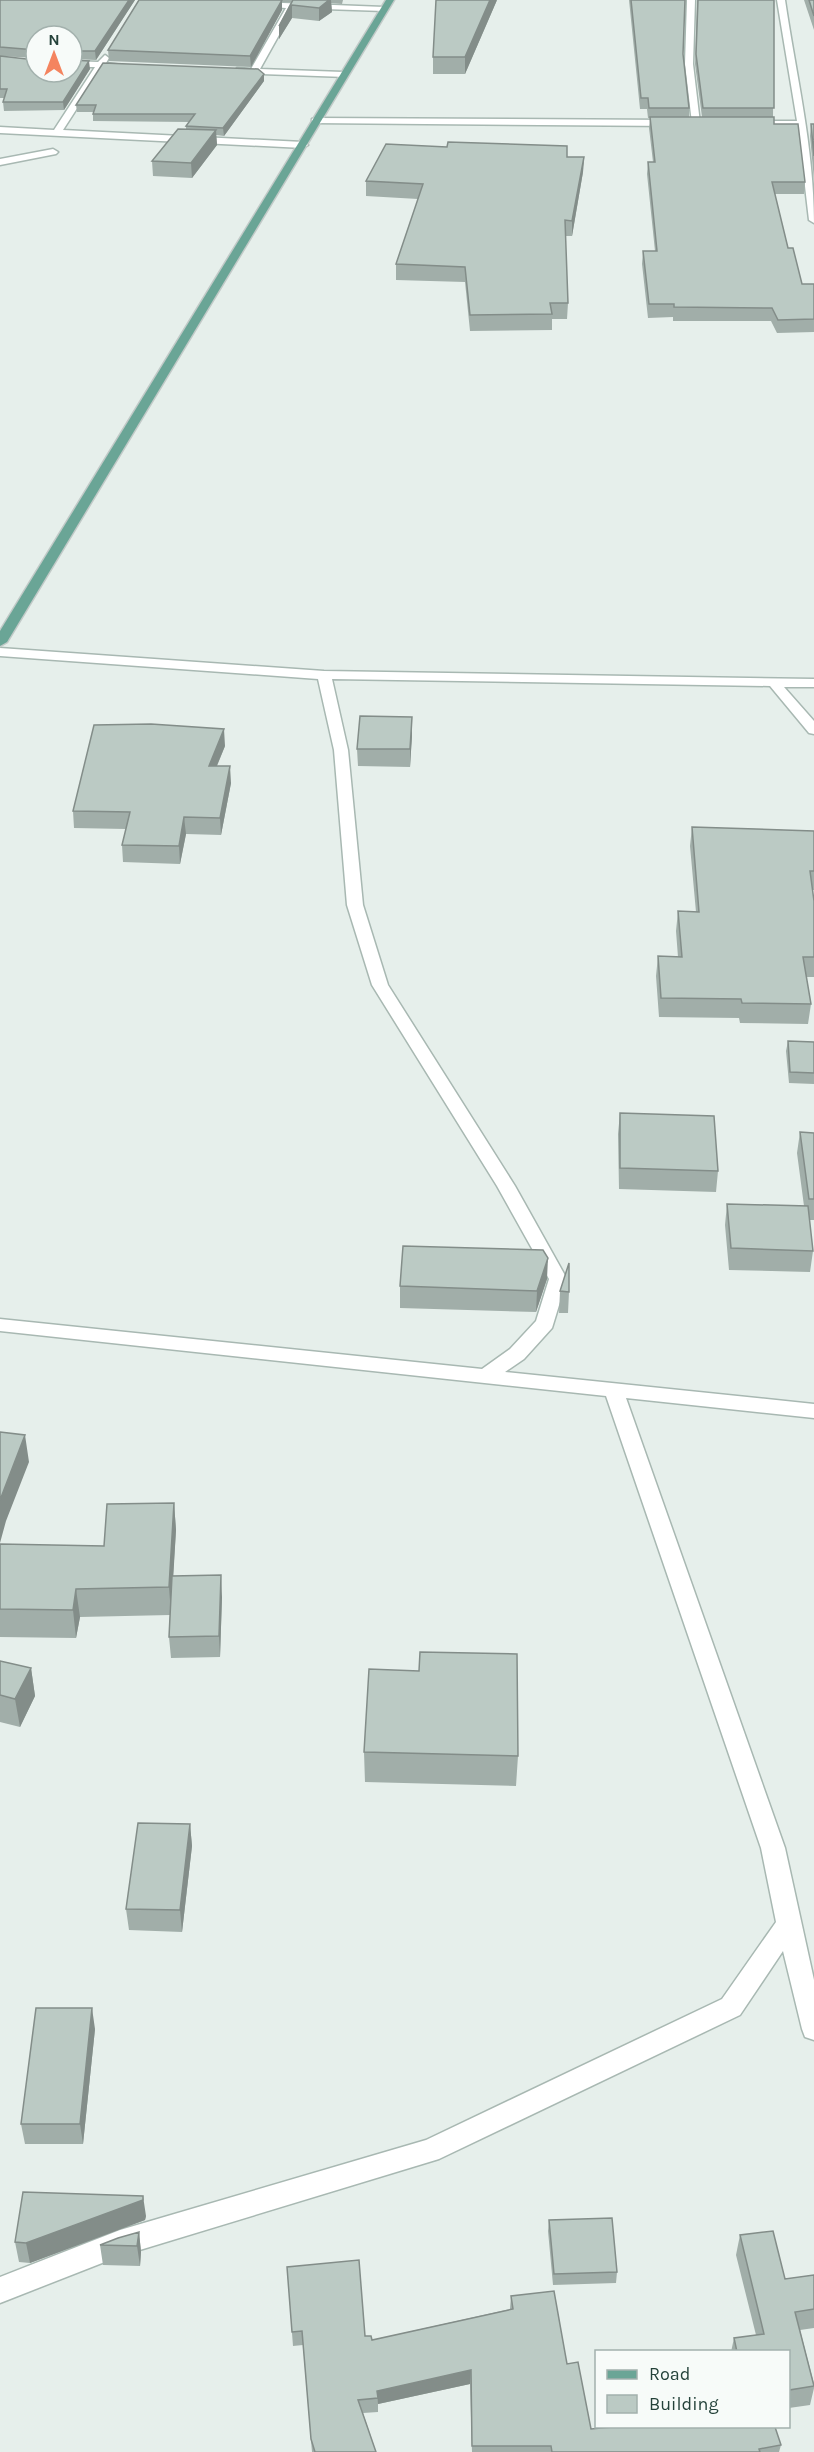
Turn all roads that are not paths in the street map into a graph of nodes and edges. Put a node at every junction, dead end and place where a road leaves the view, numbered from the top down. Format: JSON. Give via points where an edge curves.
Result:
{"nodes":[{"id":1,"x":691,"y":0,"type":"edge"},
{"id":2,"x":780,"y":0,"type":"edge"},
{"id":3,"x":244,"y":4,"type":"edge"},
{"id":4,"x":387,"y":4,"type":"edge"},
{"id":5,"x":291,"y":5,"type":"junction"},
{"id":6,"x":112,"y":47,"type":"edge"},
{"id":7,"x":84,"y":64,"type":"edge"},
{"id":8,"x":101,"y":65,"type":"junction"},
{"id":9,"x":136,"y":67,"type":"edge"},
{"id":10,"x":231,"y":71,"type":"edge"},
{"id":11,"x":254,"y":72,"type":"junction"},
{"id":12,"x":343,"y":75,"type":"junction"},
{"id":13,"x":315,"y":121,"type":"junction"},
{"id":14,"x":696,"y":123,"type":"junction"},
{"id":15,"x":707,"y":124,"type":"edge"},
{"id":16,"x":767,"y":124,"type":"edge"},
{"id":17,"x":802,"y":124,"type":"junction"},
{"id":18,"x":0,"y":130,"type":"edge"},
{"id":19,"x":57,"y":133,"type":"junction"},
{"id":20,"x":303,"y":145,"type":"junction"},
{"id":21,"x":53,"y":152,"type":"dead end"},
{"id":22,"x":0,"y":162,"type":"edge"},
{"id":23,"x":813,"y":197,"type":"edge"},
{"id":24,"x":814,"y":220,"type":"edge"},
{"id":25,"x":0,"y":642,"type":"edge"},
{"id":26,"x":0,"y":652,"type":"edge"},
{"id":27,"x":324,"y":675,"type":"junction"},
{"id":28,"x":774,"y":683,"type":"junction"},
{"id":29,"x":814,"y":683,"type":"edge"},
{"id":30,"x":814,"y":730,"type":"edge"},
{"id":31,"x":0,"y":1325,"type":"edge"},
{"id":32,"x":484,"y":1377,"type":"junction"},
{"id":33,"x":614,"y":1391,"type":"junction"},
{"id":34,"x":814,"y":1411,"type":"edge"},
{"id":35,"x":788,"y":1924,"type":"junction"},
{"id":36,"x":814,"y":2029,"type":"edge"},
{"id":37,"x":0,"y":2290,"type":"edge"}],
"edges":[{"from":1,"to":14,"type":"street","via":[[689,64]]},
{"from":2,"to":17,"type":"street"},
{"from":3,"to":5,"type":"street"},
{"from":4,"to":5,"type":"street"},
{"from":4,"to":12,"type":"main road"},
{"from":5,"to":11,"type":"street"},
{"from":6,"to":8,"type":"street"},
{"from":7,"to":8,"type":"street"},
{"from":8,"to":9,"type":"street"},
{"from":8,"to":19,"type":"street"},
{"from":10,"to":11,"type":"street"},
{"from":11,"to":12,"type":"street"},
{"from":12,"to":13,"type":"main road"},
{"from":13,"to":14,"type":"street"},
{"from":13,"to":20,"type":"main road"},
{"from":14,"to":15,"type":"street"},
{"from":16,"to":17,"type":"street"},
{"from":17,"to":23,"type":"street"},
{"from":18,"to":19,"type":"street"},
{"from":19,"to":20,"type":"street"},
{"from":20,"to":25,"type":"main road"},
{"from":21,"to":22,"type":"street"},
{"from":23,"to":24,"type":"street"},
{"from":26,"to":27,"type":"street"},
{"from":27,"to":28,"type":"street"},
{"from":27,"to":32,"type":"street","via":[[341,750],[355,905],[380,985],[506,1186],[558,1279],[545,1323],[517,1354]]},
{"from":28,"to":29,"type":"street"},
{"from":28,"to":30,"type":"street"},
{"from":31,"to":32,"type":"street"},
{"from":32,"to":33,"type":"street"},
{"from":33,"to":34,"type":"street"},
{"from":33,"to":35,"type":"street","via":[[773,1848]]},
{"from":35,"to":36,"type":"street"},
{"from":35,"to":37,"type":"street","via":[[731,2007],[430,2151],[120,2243]]}]}
